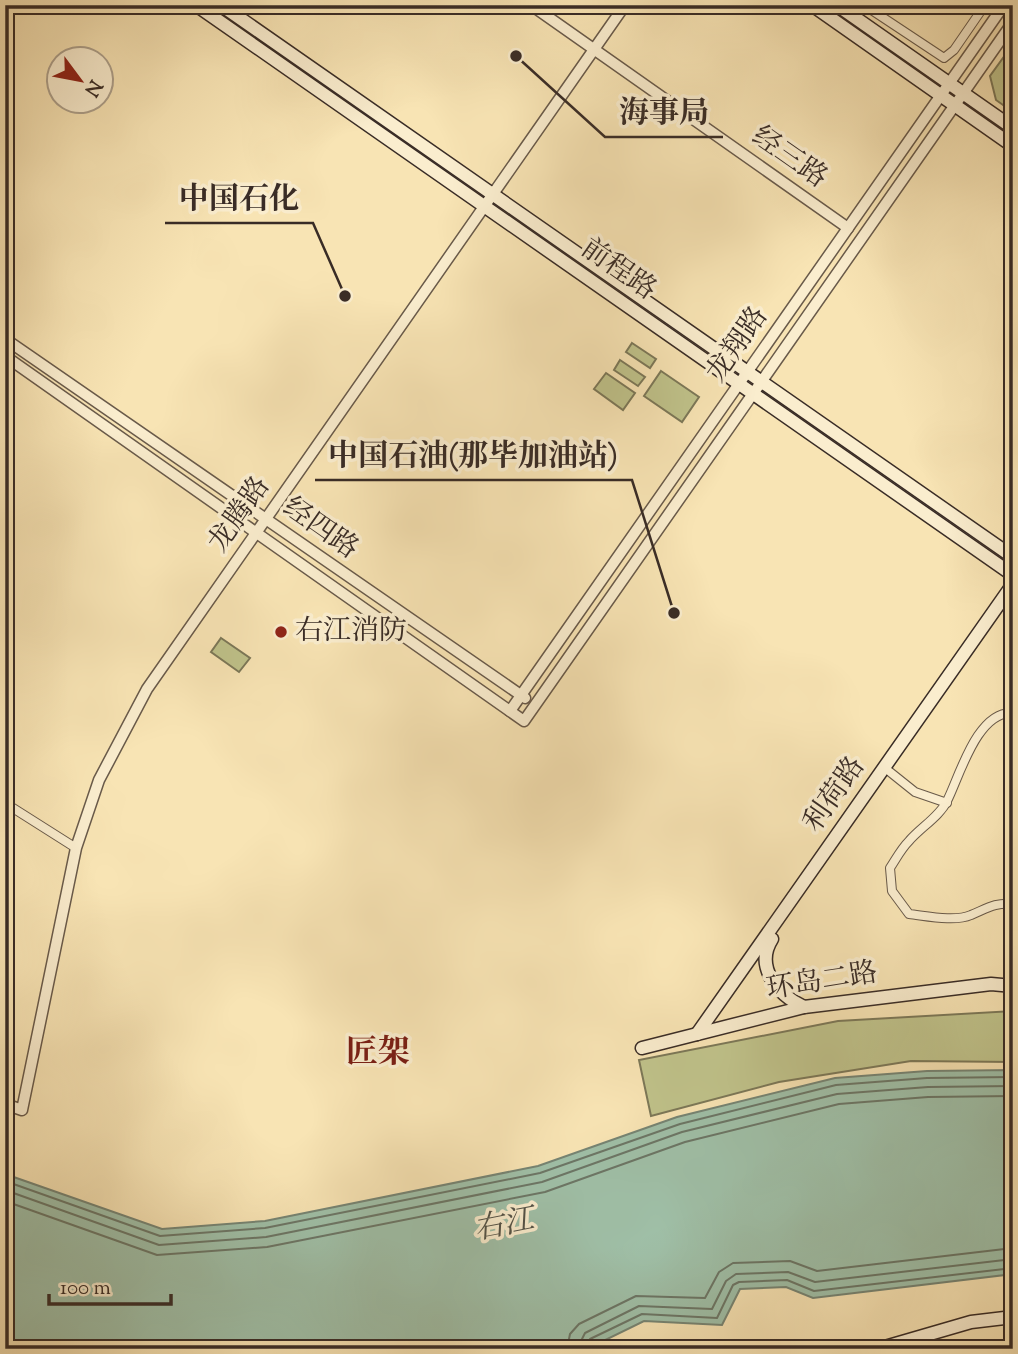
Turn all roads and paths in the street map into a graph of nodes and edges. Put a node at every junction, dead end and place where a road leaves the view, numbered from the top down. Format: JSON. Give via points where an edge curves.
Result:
{"nodes":[{"id":1,"x":195,"y":5,"type":"edge"},
{"id":2,"x":531,"y":5,"type":"edge"},
{"id":3,"x":625,"y":5,"type":"edge"},
{"id":4,"x":812,"y":5,"type":"edge"},
{"id":5,"x":837,"y":5,"type":"edge"},
{"id":6,"x":864,"y":5,"type":"edge"},
{"id":7,"x":985,"y":5,"type":"edge"},
{"id":8,"x":1004,"y":5,"type":"edge"},
{"id":9,"x":230,"y":8,"type":"edge"},
{"id":10,"x":1013,"y":22,"type":"edge"},
{"id":11,"x":223,"y":24,"type":"junction"},
{"id":12,"x":594,"y":50,"type":"junction"},
{"id":13,"x":949,"y":84,"type":"junction"},
{"id":14,"x":963,"y":93,"type":"junction"},
{"id":15,"x":941,"y":96,"type":"junction"},
{"id":16,"x":954,"y":105,"type":"junction"},
{"id":17,"x":1013,"y":128,"type":"edge"},
{"id":18,"x":1013,"y":146,"type":"edge"},
{"id":19,"x":494,"y":195,"type":"junction"},
{"id":20,"x":486,"y":208,"type":"junction"},
{"id":21,"x":848,"y":228,"type":"junction"},
{"id":22,"x":8,"y":346,"type":"edge"},
{"id":23,"x":21,"y":350,"type":"junction"},
{"id":24,"x":9,"y":358,"type":"edge"},
{"id":25,"x":5,"y":372,"type":"edge"},
{"id":26,"x":747,"y":372,"type":"junction"},
{"id":27,"x":761,"y":382,"type":"junction"},
{"id":28,"x":739,"y":384,"type":"junction"},
{"id":29,"x":752,"y":394,"type":"junction"},
{"id":30,"x":265,"y":519,"type":"junction"},
{"id":31,"x":256,"y":532,"type":"junction"},
{"id":32,"x":1013,"y":558,"type":"edge"},
{"id":33,"x":1013,"y":575,"type":"edge"},
{"id":34,"x":1013,"y":584,"type":"edge"},
{"id":35,"x":1013,"y":597,"type":"edge"},
{"id":36,"x":521,"y":695,"type":"junction"},
{"id":37,"x":535,"y":705,"type":"junction"},
{"id":38,"x":510,"y":712,"type":"junction"},
{"id":39,"x":1013,"y":713,"type":"edge"},
{"id":40,"x":524,"y":721,"type":"joint"},
{"id":41,"x":890,"y":772,"type":"junction"},
{"id":42,"x":5,"y":803,"type":"edge"},
{"id":43,"x":947,"y":803,"type":"junction"},
{"id":44,"x":76,"y":848,"type":"junction"},
{"id":45,"x":1013,"y":904,"type":"edge"},
{"id":46,"x":1013,"y":986,"type":"edge"},
{"id":47,"x":804,"y":1007,"type":"junction"},
{"id":48,"x":698,"y":1034,"type":"junction"},
{"id":49,"x":642,"y":1048,"type":"dead end"},
{"id":50,"x":5,"y":1104,"type":"edge"},
{"id":51,"x":1013,"y":1317,"type":"edge"},
{"id":52,"x":878,"y":1349,"type":"edge"}],
"edges":[{"from":1,"to":11,"type":"main road","name":"前程路"},
{"from":2,"to":12,"type":"street","name":"经三路"},
{"from":3,"to":12,"type":"street","name":"龙腾路"},
{"from":4,"to":15,"type":"main road"},
{"from":5,"to":13,"type":"main road"},
{"from":6,"to":7,"type":"street","via":[[944,58]]},
{"from":8,"to":13,"type":"street","name":"龙翔路"},
{"from":9,"to":11,"type":"main road"},
{"from":9,"to":19,"type":"main road","name":"前程路"},
{"from":10,"to":14,"type":"street","name":"龙翔路"},
{"from":11,"to":20,"type":"main road","name":"前程路"},
{"from":12,"to":19,"type":"street","name":"龙腾路"},
{"from":12,"to":21,"type":"street","name":"经三路"},
{"from":13,"to":14,"type":"main road"},
{"from":13,"to":15,"type":"street","name":"龙翔路"},
{"from":14,"to":16,"type":"street","name":"龙翔路"},
{"from":14,"to":17,"type":"main road"},
{"from":15,"to":16,"type":"main road"},
{"from":15,"to":21,"type":"street","name":"龙翔路"},
{"from":16,"to":18,"type":"main road"},
{"from":16,"to":27,"type":"street","name":"龙翔路"},
{"from":19,"to":20,"type":"street","name":"龙腾路"},
{"from":19,"to":26,"type":"main road","name":"前程路"},
{"from":20,"to":28,"type":"main road","name":"前程路"},
{"from":20,"to":30,"type":"street","name":"龙腾路"},
{"from":21,"to":26,"type":"street","name":"龙翔路"},
{"from":22,"to":23,"type":"street","name":"经四路"},
{"from":23,"to":24,"type":"street"},
{"from":23,"to":30,"type":"street","name":"经四路"},
{"from":24,"to":25,"type":"street"},
{"from":24,"to":31,"type":"street","name":"经四路"},
{"from":26,"to":27,"type":"main road","name":"前程路"},
{"from":26,"to":28,"type":"street","name":"龙翔路"},
{"from":27,"to":29,"type":"street","name":"龙翔路"},
{"from":27,"to":32,"type":"main road","name":"前程路"},
{"from":28,"to":29,"type":"main road","name":"前程路"},
{"from":28,"to":36,"type":"street","name":"龙翔路"},
{"from":29,"to":33,"type":"main road","name":"前程路"},
{"from":29,"to":37,"type":"street","name":"龙翔路"},
{"from":30,"to":31,"type":"street","name":"龙腾路"},
{"from":30,"to":36,"type":"street","name":"经四路"},
{"from":31,"to":38,"type":"street","name":"经四路"},
{"from":31,"to":44,"type":"street","name":"龙腾路","via":[[147,689],[99,780]]},
{"from":34,"to":48,"type":"main road","name":"利荷路"},
{"from":35,"to":41,"type":"main road","name":"利荷路"},
{"from":36,"to":37,"type":"street","name":"经四路"},
{"from":36,"to":38,"type":"street","name":"龙翔路"},
{"from":37,"to":40,"type":"street","name":"龙翔路"},
{"from":38,"to":40,"type":"street","name":"经四路"},
{"from":39,"to":43,"type":"street","via":[[983,729],[957,773]]},
{"from":41,"to":43,"type":"street","via":[[915,792]]},
{"from":41,"to":47,"type":"main road","name":"利荷路","via":[[769,943],[765,954],[776,988]]},
{"from":42,"to":44,"type":"street"},
{"from":43,"to":45,"type":"street","via":[[890,867],[892,891],[909,914],[934,917],[970,916],[983,906]]},
{"from":44,"to":50,"type":"street","name":"龙腾路","via":[[22,1110]]},
{"from":46,"to":47,"type":"main road","name":"环岛二路","via":[[979,985]]},
{"from":47,"to":48,"type":"main road","name":"环岛二路"},
{"from":48,"to":49,"type":"main road","name":"环岛二路"},
{"from":51,"to":52,"type":"main road","via":[[971,1322]]}]}
